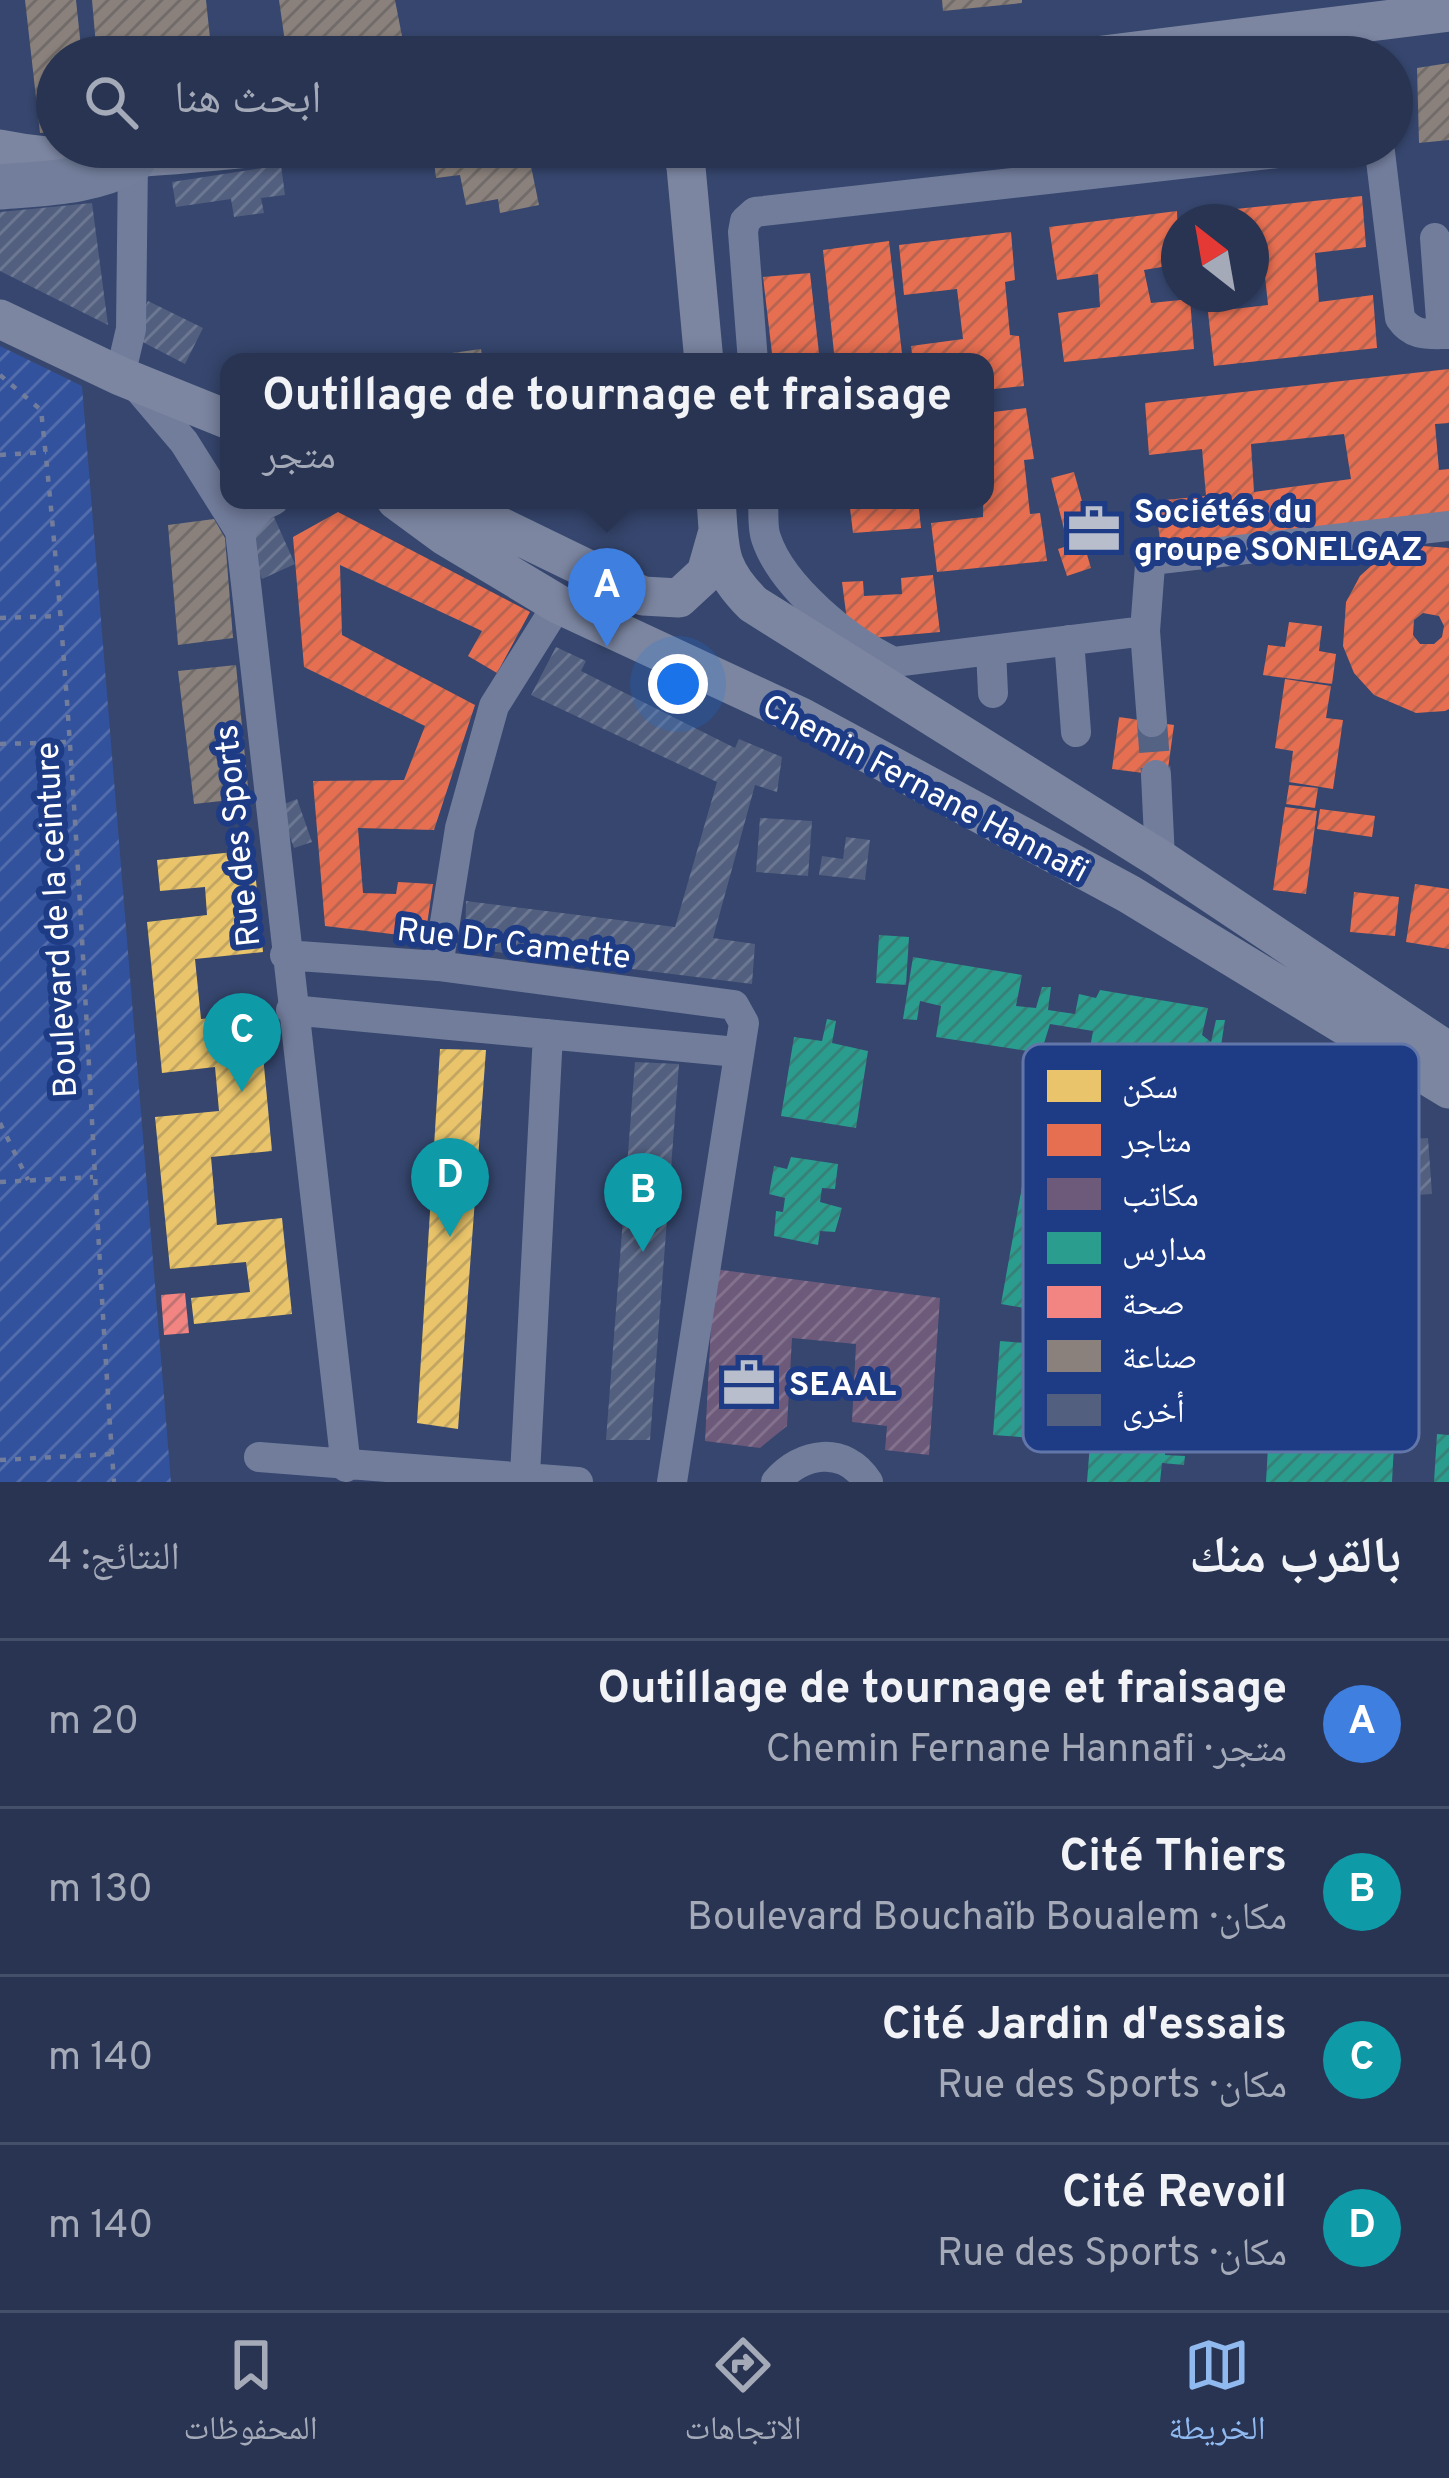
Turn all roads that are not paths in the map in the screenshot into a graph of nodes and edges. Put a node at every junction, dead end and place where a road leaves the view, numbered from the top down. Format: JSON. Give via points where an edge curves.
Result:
{"nodes":[{"id":1,"x":1449,"y":12,"type":"edge"},
{"id":2,"x":1256,"y":36,"type":"edge"},
{"id":3,"x":0,"y":148,"type":"edge"},
{"id":4,"x":36,"y":155,"type":"edge"},
{"id":5,"x":113,"y":168,"type":"edge"},
{"id":6,"x":133,"y":168,"type":"edge"},
{"id":7,"x":686,"y":168,"type":"edge"},
{"id":8,"x":1146,"y":168,"type":"edge"},
{"id":9,"x":1382,"y":168,"type":"edge"},
{"id":10,"x":0,"y":187,"type":"edge"},
{"id":11,"x":1435,"y":238,"type":"dead end"},
{"id":12,"x":0,"y":319,"type":"edge"},
{"id":13,"x":1445,"y":334,"type":"edge"},
{"id":14,"x":703,"y":353,"type":"edge"},
{"id":15,"x":752,"y":353,"type":"edge"},
{"id":16,"x":126,"y":378,"type":"junction"},
{"id":17,"x":220,"y":416,"type":"edge"},
{"id":18,"x":220,"y":499,"type":"edge"},
{"id":19,"x":226,"y":509,"type":"edge"},
{"id":20,"x":259,"y":509,"type":"edge"},
{"id":21,"x":408,"y":509,"type":"edge"},
{"id":22,"x":464,"y":509,"type":"edge"},
{"id":23,"x":763,"y":509,"type":"edge"},
{"id":24,"x":717,"y":515,"type":"edge"},
{"id":25,"x":1449,"y":526,"type":"edge"},
{"id":26,"x":240,"y":531,"type":"junction"},
{"id":27,"x":558,"y":604,"type":"junction"},
{"id":28,"x":1145,"y":631,"type":"junction"},
{"id":29,"x":1069,"y":640,"type":"junction"},
{"id":30,"x":991,"y":650,"type":"junction"},
{"id":31,"x":992,"y":693,"type":"dead end"},
{"id":32,"x":1152,"y":722,"type":"tunnel mouth"},
{"id":33,"x":1076,"y":732,"type":"dead end"},
{"id":34,"x":1156,"y":775,"type":"tunnel mouth"},
{"id":35,"x":1160,"y":859,"type":"junction"},
{"id":36,"x":285,"y":955,"type":"junction"},
{"id":37,"x":438,"y":966,"type":"junction"},
{"id":38,"x":292,"y":1010,"type":"junction"},
{"id":39,"x":548,"y":1034,"type":"junction"},
{"id":40,"x":1375,"y":1044,"type":"edge"},
{"id":41,"x":736,"y":1052,"type":"junction"},
{"id":42,"x":1449,"y":1052,"type":"edge"},
{"id":43,"x":1419,"y":1071,"type":"edge"},
{"id":44,"x":1449,"y":1089,"type":"edge"},
{"id":45,"x":259,"y":1457,"type":"dead end"},
{"id":46,"x":346,"y":1467,"type":"junction"},
{"id":47,"x":524,"y":1475,"type":"junction"},
{"id":48,"x":578,"y":1482,"type":"edge"},
{"id":49,"x":672,"y":1482,"type":"edge"},
{"id":50,"x":776,"y":1482,"type":"edge"},
{"id":51,"x":868,"y":1482,"type":"edge"}],
"edges":[{"from":1,"to":2,"type":"main road"},
{"from":3,"to":4,"type":"main road"},
{"from":5,"to":10,"type":"highway","via":[[84,180]]},
{"from":6,"to":16,"type":"street"},
{"from":7,"to":14,"type":"main road"},
{"from":8,"to":15,"type":"street","via":[[755,212],[743,232]]},
{"from":9,"to":13,"type":"street","via":[[1400,318],[1408,330]]},
{"from":11,"to":13,"type":"street"},
{"from":12,"to":16,"type":"main road"},
{"from":16,"to":17,"type":"main road"},
{"from":16,"to":18,"type":"street","via":[[184,442]]},
{"from":19,"to":26,"type":"street"},
{"from":20,"to":26,"type":"street"},
{"from":21,"to":27,"type":"main road","name":"Chemin Fernane Hannafi"},
{"from":22,"to":24,"type":"main road","via":[[644,596],[679,598],[706,573]]},
{"from":23,"to":30,"type":"street","via":[[765,537],[796,588],[863,645],[894,662]]},
{"from":24,"to":35,"type":"main road","name":"Chemin Fernane Hannafi","via":[[720,557],[752,604]]},
{"from":25,"to":28,"type":"street","via":[[1160,559],[1147,578]]},
{"from":26,"to":36,"type":"street","name":"Rue des Sports"},
{"from":27,"to":37,"type":"street","via":[[494,706],[460,828]]},
{"from":27,"to":40,"type":"main road","name":"Chemin Fernane Hannafi","via":[[801,717],[1129,894]]},
{"from":28,"to":29,"type":"street"},
{"from":28,"to":32,"type":"street"},
{"from":29,"to":30,"type":"street"},
{"from":29,"to":33,"type":"street"},
{"from":30,"to":31,"type":"street"},
{"from":34,"to":35,"type":"street"},
{"from":35,"to":42,"type":"main road","name":"Chemin Fernane Hannafi"},
{"from":36,"to":37,"type":"street","name":"Rue Dr Camette"},
{"from":36,"to":38,"type":"street","name":"Rue des Sports"},
{"from":37,"to":41,"type":"street","name":"Rue Dr Camette","via":[[734,1005],[744,1023]]},
{"from":38,"to":39,"type":"street"},
{"from":38,"to":46,"type":"street","name":"Rue des Sports"},
{"from":39,"to":41,"type":"street"},
{"from":39,"to":47,"type":"street"},
{"from":41,"to":49,"type":"street"},
{"from":43,"to":44,"type":"main road","name":"Chemin Fernane Hannafi"},
{"from":45,"to":46,"type":"street"},
{"from":46,"to":47,"type":"street"},
{"from":47,"to":48,"type":"street"},
{"from":50,"to":51,"type":"street","via":[[791,1466],[820,1456],[855,1466]]}]}
